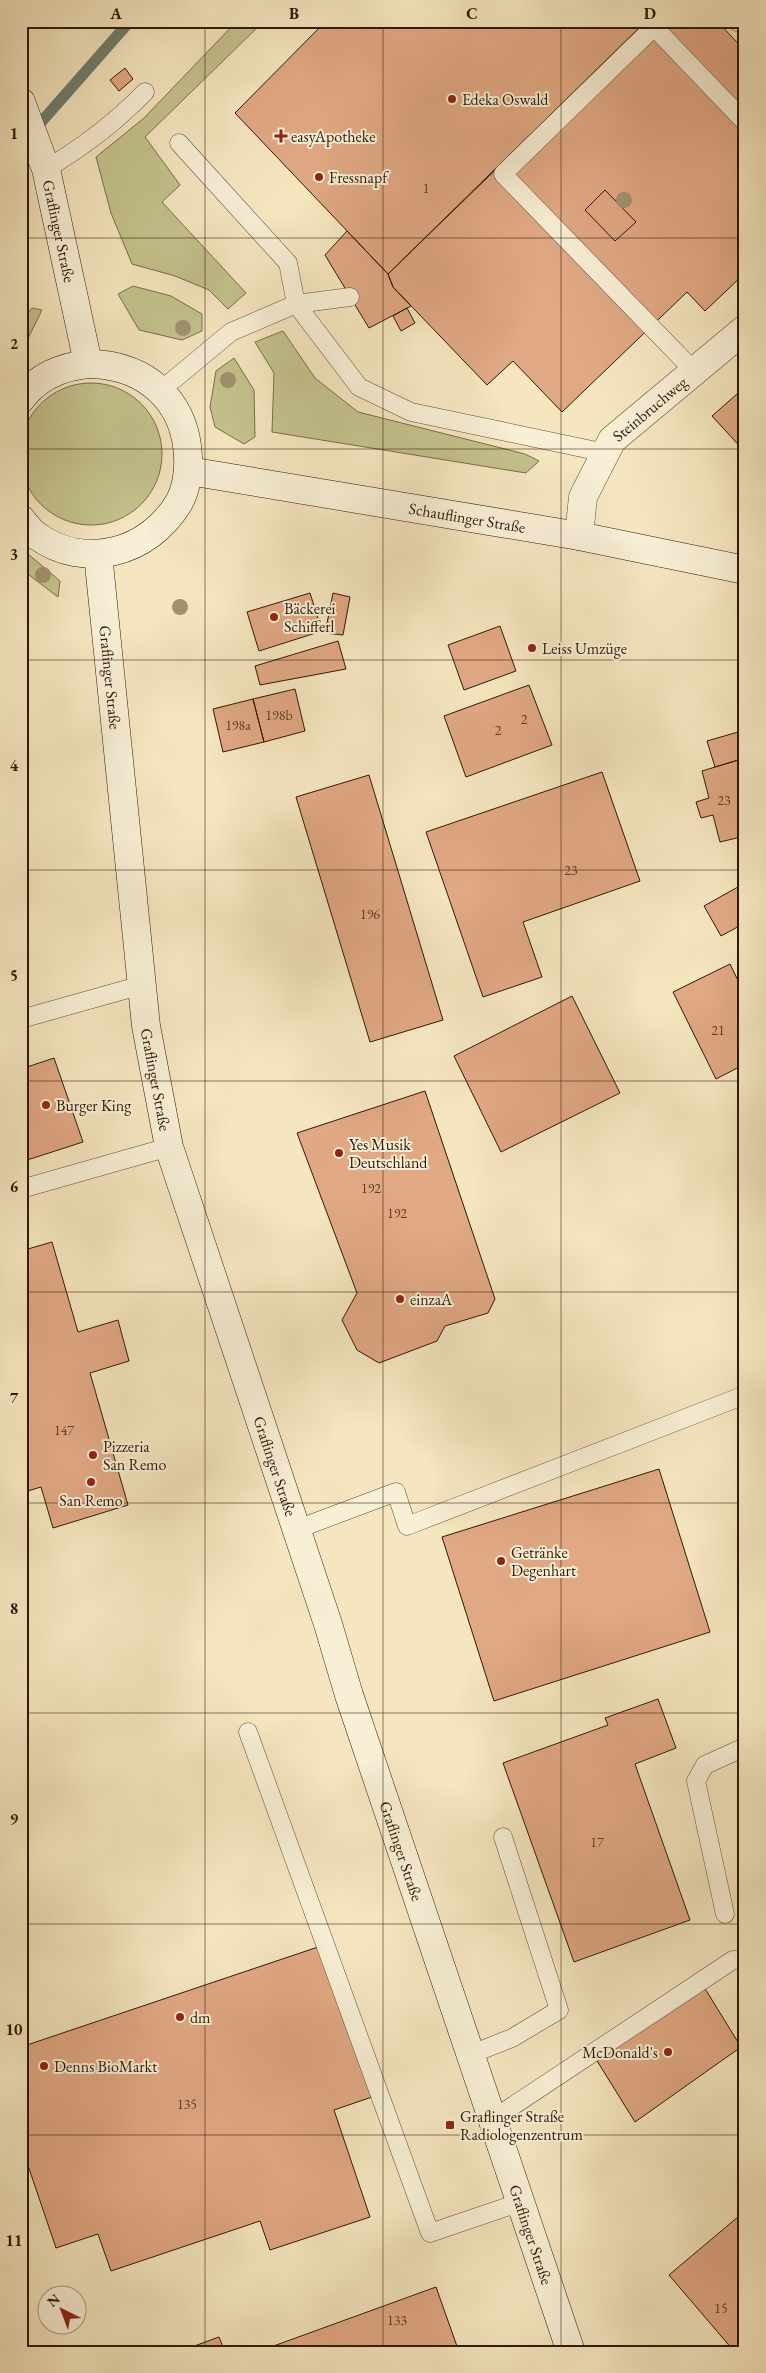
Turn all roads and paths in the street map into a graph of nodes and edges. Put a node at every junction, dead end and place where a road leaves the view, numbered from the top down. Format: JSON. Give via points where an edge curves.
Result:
{"nodes":[{"id":1,"x":736,"y":21,"type":"edge"},
{"id":2,"x":745,"y":26,"type":"edge"},
{"id":3,"x":145,"y":92,"type":"dead end"},
{"id":4,"x":21,"y":102,"type":"edge"},
{"id":5,"x":745,"y":122,"type":"edge"},
{"id":6,"x":179,"y":143,"type":"dead end"},
{"id":7,"x":46,"y":169,"type":"junction"},
{"id":8,"x":350,"y":297,"type":"dead end"},
{"id":9,"x":296,"y":304,"type":"junction"},
{"id":10,"x":745,"y":329,"type":"edge"},
{"id":11,"x":88,"y":363,"type":"junction"},
{"id":12,"x":694,"y":372,"type":"junction"},
{"id":13,"x":160,"y":391,"type":"junction"},
{"id":14,"x":21,"y":399,"type":"edge"},
{"id":15,"x":606,"y":452,"type":"junction"},
{"id":16,"x":189,"y":471,"type":"junction"},
{"id":17,"x":21,"y":519,"type":"edge"},
{"id":18,"x":579,"y":536,"type":"junction"},
{"id":19,"x":98,"y":554,"type":"junction"},
{"id":20,"x":745,"y":570,"type":"edge"},
{"id":21,"x":142,"y":985,"type":"junction"},
{"id":22,"x":21,"y":1019,"type":"edge"},
{"id":23,"x":169,"y":1147,"type":"junction"},
{"id":24,"x":21,"y":1189,"type":"edge"},
{"id":25,"x":745,"y":1395,"type":"edge"},
{"id":26,"x":296,"y":1530,"type":"junction"},
{"id":27,"x":248,"y":1732,"type":"dead end"},
{"id":28,"x":745,"y":1747,"type":"edge"},
{"id":29,"x":503,"y":1838,"type":"dead end"},
{"id":30,"x":725,"y":1914,"type":"dead end"},
{"id":31,"x":745,"y":1959,"type":"edge"},
{"id":32,"x":469,"y":2055,"type":"junction"},
{"id":33,"x":493,"y":2119,"type":"junction"},
{"id":34,"x":521,"y":2202,"type":"junction"},
{"id":35,"x":571,"y":2352,"type":"edge"}],
"edges":[{"from":1,"to":2,"type":"lane"},
{"from":3,"to":7,"type":"lane","via":[[116,121],[78,151]]},
{"from":4,"to":7,"type":"street","name":"Graflinger Straße"},
{"from":5,"to":12,"type":"lane","via":[[654,27],[503,174]]},
{"from":6,"to":9,"type":"lane","via":[[288,263]]},
{"from":7,"to":11,"type":"street","name":"Graflinger Straße"},
{"from":8,"to":9,"type":"lane"},
{"from":9,"to":13,"type":"lane","via":[[230,332]]},
{"from":9,"to":15,"type":"lane","via":[[359,387],[411,412]]},
{"from":10,"to":12,"type":"street","name":"Steinbruchweg"},
{"from":11,"to":13,"type":"street","via":[[123,368],[152,383]]},
{"from":11,"to":14,"type":"street","via":[[56,371],[28,389]]},
{"from":12,"to":15,"type":"street","name":"Steinbruchweg","via":[[612,440]]},
{"from":13,"to":16,"type":"street","via":[[175,407],[187,438]]},
{"from":15,"to":18,"type":"street","name":"Steinbruchweg","via":[[584,497]]},
{"from":16,"to":18,"type":"street","name":"Schauflinger Straße"},
{"from":16,"to":19,"type":"street","via":[[179,503],[159,529],[131,547]]},
{"from":17,"to":19,"type":"street","via":[[36,536],[66,551]]},
{"from":18,"to":20,"type":"street","name":"Schauflinger Straße"},
{"from":19,"to":21,"type":"street","name":"Graflinger Straße"},
{"from":21,"to":22,"type":"lane"},
{"from":21,"to":23,"type":"street","name":"Graflinger Straße","via":[[146,1026]]},
{"from":23,"to":24,"type":"lane"},
{"from":23,"to":26,"type":"street","name":"Graflinger Straße"},
{"from":25,"to":26,"type":"lane","via":[[407,1526],[396,1492]]},
{"from":26,"to":32,"type":"street","name":"Graflinger Straße"},
{"from":27,"to":34,"type":"lane","via":[[430,2233]]},
{"from":28,"to":30,"type":"lane","via":[[705,1765],[696,1781]]},
{"from":29,"to":32,"type":"lane","via":[[559,2010],[512,2038]]},
{"from":31,"to":33,"type":"lane","via":[[733,1960]]},
{"from":32,"to":33,"type":"street","name":"Graflinger Straße"},
{"from":33,"to":34,"type":"street","name":"Graflinger Straße"},
{"from":34,"to":35,"type":"street","name":"Graflinger Straße"}]}
